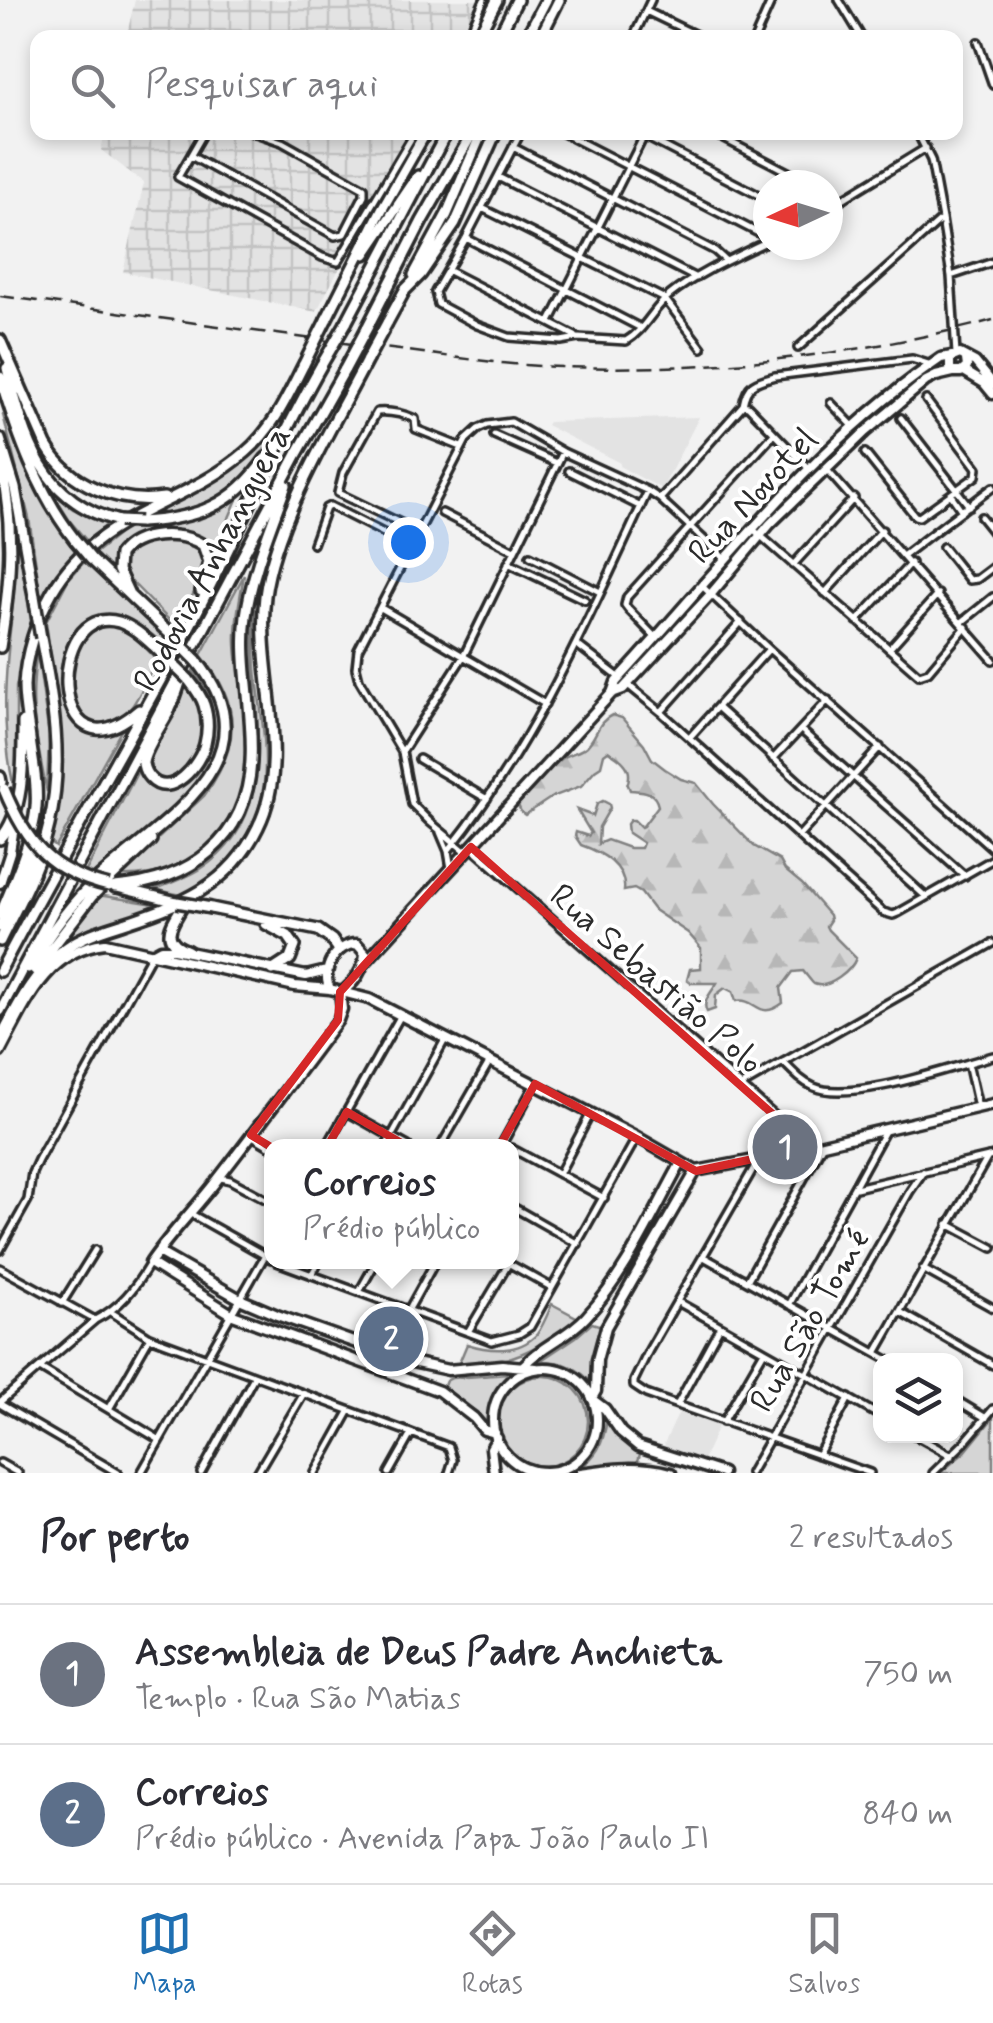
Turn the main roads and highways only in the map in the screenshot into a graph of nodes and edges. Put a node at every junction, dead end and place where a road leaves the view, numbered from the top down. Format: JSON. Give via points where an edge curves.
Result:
{"nodes":[{"id":1,"x":498,"y":0,"type":"edge"},
{"id":2,"x":517,"y":0,"type":"edge"},
{"id":3,"x":546,"y":0,"type":"edge"},
{"id":4,"x":559,"y":0,"type":"edge"},
{"id":5,"x":482,"y":30,"type":"edge"},
{"id":6,"x":502,"y":30,"type":"edge"},
{"id":7,"x":530,"y":30,"type":"edge"},
{"id":8,"x":544,"y":30,"type":"edge"},
{"id":9,"x":421,"y":140,"type":"edge"},
{"id":10,"x":443,"y":140,"type":"edge"},
{"id":11,"x":468,"y":140,"type":"edge"},
{"id":12,"x":479,"y":140,"type":"edge"},
{"id":13,"x":492,"y":140,"type":"edge"},
{"id":14,"x":436,"y":153,"type":"junction"},
{"id":15,"x":342,"y":290,"type":"junction"},
{"id":16,"x":406,"y":290,"type":"junction"},
{"id":17,"x":0,"y":340,"type":"edge"},
{"id":18,"x":1,"y":380,"type":"edge"},
{"id":19,"x":287,"y":427,"type":"junction"},
{"id":20,"x":0,"y":439,"type":"edge"},
{"id":21,"x":297,"y":454,"type":"junction"},
{"id":22,"x":0,"y":460,"type":"edge"},
{"id":23,"x":176,"y":495,"type":"junction"},
{"id":24,"x":128,"y":594,"type":"junction"},
{"id":25,"x":190,"y":624,"type":"junction"},
{"id":26,"x":0,"y":648,"type":"edge"},
{"id":27,"x":191,"y":661,"type":"junction"},
{"id":28,"x":24,"y":684,"type":"junction"},
{"id":29,"x":146,"y":705,"type":"junction"},
{"id":30,"x":1,"y":782,"type":"edge"},
{"id":31,"x":53,"y":802,"type":"junction"},
{"id":32,"x":164,"y":822,"type":"junction"},
{"id":33,"x":0,"y":839,"type":"edge"},
{"id":34,"x":115,"y":886,"type":"junction"},
{"id":35,"x":184,"y":901,"type":"junction"},
{"id":36,"x":0,"y":915,"type":"edge"},
{"id":37,"x":250,"y":917,"type":"junction"},
{"id":38,"x":0,"y":927,"type":"edge"},
{"id":39,"x":0,"y":941,"type":"edge"},
{"id":40,"x":339,"y":950,"type":"road end"},
{"id":41,"x":188,"y":951,"type":"road end"},
{"id":42,"x":273,"y":970,"type":"road end"},
{"id":43,"x":0,"y":972,"type":"edge"},
{"id":44,"x":28,"y":985,"type":"junction"},
{"id":45,"x":0,"y":1011,"type":"edge"},
{"id":46,"x":0,"y":1038,"type":"edge"}],
"edges":[{"from":1,"to":5,"type":"highway"},
{"from":2,"to":6,"type":"highway"},
{"from":3,"to":7,"type":"highway"},
{"from":4,"to":8,"type":"highway"},
{"from":9,"to":15,"type":"highway"},
{"from":10,"to":14,"type":"highway","name":"Rodovia Anhanguera"},
{"from":11,"to":21,"type":"highway","name":"Rodovia Anhanguera","bridge":true},
{"from":12,"to":16,"type":"highway"},
{"from":13,"to":16,"type":"highway","via":[[455,224]]},
{"from":14,"to":15,"type":"highway"},
{"from":14,"to":19,"type":"highway","name":"Rodovia Anhanguera","bridge":true},
{"from":15,"to":23,"type":"highway","bridge":true,"via":[[266,432]]},
{"from":16,"to":35,"type":"highway","bridge":true,"via":[[314,463],[268,579],[264,660],[274,766],[266,808],[229,871]]},
{"from":17,"to":19,"type":"highway","bridge":true,"via":[[44,472],[80,506],[118,521],[189,516],[219,504],[254,474]]},
{"from":17,"to":23,"type":"highway","via":[[46,445],[64,468],[126,499]]},
{"from":18,"to":24,"type":"highway","bridge":true,"via":[[41,490],[75,540]]},
{"from":19,"to":25,"type":"highway","name":"Rodovia Anhanguera"},
{"from":20,"to":31,"type":"highway","bridge":true,"via":[[15,488],[56,730]]},
{"from":21,"to":27,"type":"highway","name":"Rodovia Anhanguera"},
{"from":21,"to":34,"type":"highway","via":[[248,608],[244,656],[252,762],[240,810],[211,850],[184,870]]},
{"from":22,"to":26,"type":"highway","via":[[11,562]]},
{"from":23,"to":28,"type":"highway","via":[[118,524],[68,568],[44,606]]},
{"from":24,"to":25,"type":"highway","via":[[118,562],[131,542],[172,536],[200,542],[209,562]]},
{"from":24,"to":27,"type":"highway","bridge":true},
{"from":25,"to":29,"type":"highway","name":"Rodovia Anhanguera"},
{"from":27,"to":29,"type":"highway","bridge":true,"via":[[175,698],[145,757],[147,776],[156,783],[182,779],[200,757],[207,731],[204,704],[188,680],[157,649],[124,624],[88,626],[68,669],[68,702],[76,716],[112,728]]},
{"from":27,"to":32,"type":"highway","via":[[220,700],[223,740],[204,785]]},
{"from":27,"to":45,"type":"highway","name":"Rodovia Anhanguera"},
{"from":28,"to":33,"type":"highway","via":[[18,795]]},
{"from":28,"to":36,"type":"highway","via":[[36,814]]},
{"from":29,"to":43,"type":"highway","name":"Rodovia Anhanguera"},
{"from":30,"to":34,"type":"highway","bridge":true,"via":[[46,857],[76,877]]},
{"from":31,"to":38,"type":"highway"},
{"from":31,"to":39,"type":"highway","via":[[44,844]]},
{"from":32,"to":44,"type":"highway","via":[[80,910]]},
{"from":32,"to":45,"type":"highway","via":[[69,908]]},
{"from":34,"to":37,"type":"highway","bridge":true},
{"from":35,"to":41,"type":"highway","via":[[170,937]]},
{"from":35,"to":44,"type":"highway","via":[[77,940]]},
{"from":37,"to":40,"type":"highway","via":[[318,930]]},
{"from":37,"to":42,"type":"highway","via":[[278,929],[294,946]]},
{"from":44,"to":46,"type":"highway"}]}
